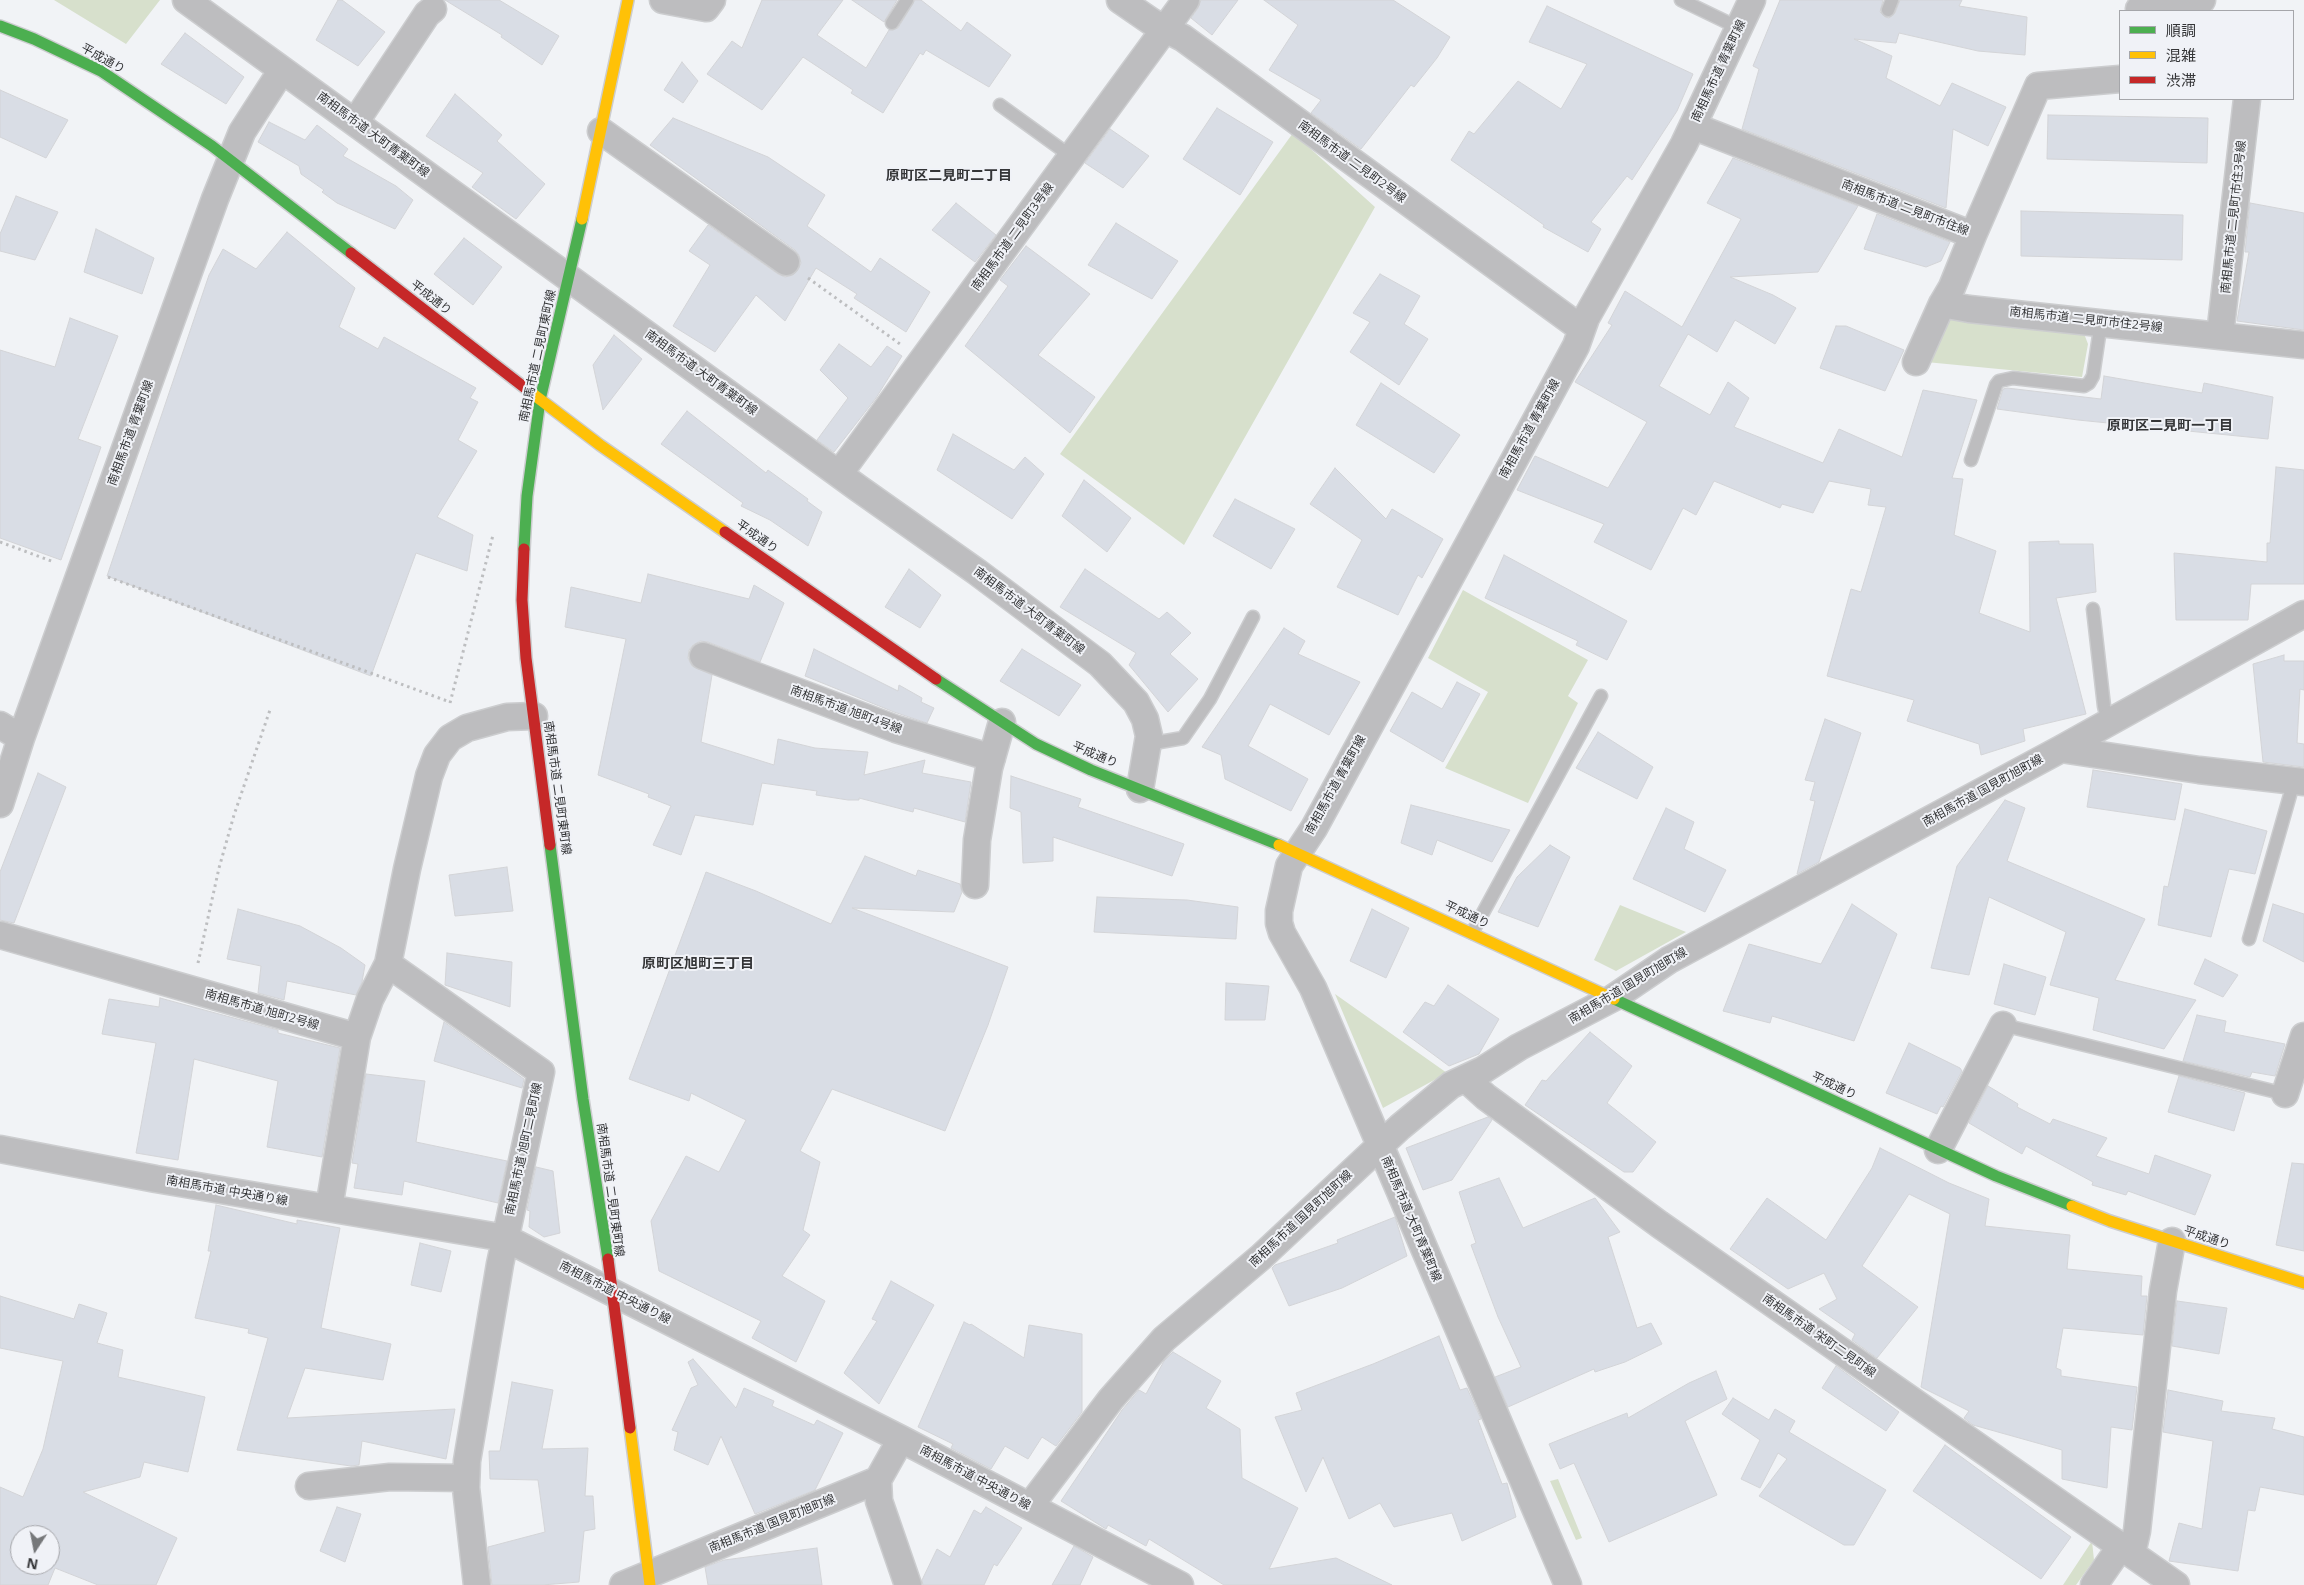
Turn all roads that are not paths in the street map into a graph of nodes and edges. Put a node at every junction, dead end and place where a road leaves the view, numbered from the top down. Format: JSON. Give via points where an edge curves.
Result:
{"nodes":[{"id":1,"x":186,"y":0,"type":"edge"},
{"id":2,"x":628,"y":0,"type":"edge"},
{"id":3,"x":663,"y":0,"type":"edge"},
{"id":4,"x":712,"y":0,"type":"edge"},
{"id":5,"x":907,"y":0,"type":"edge"},
{"id":6,"x":1120,"y":0,"type":"edge"},
{"id":7,"x":1186,"y":0,"type":"edge"},
{"id":8,"x":1681,"y":0,"type":"edge"},
{"id":9,"x":1752,"y":0,"type":"edge"},
{"id":10,"x":2202,"y":0,"type":"edge"},
{"id":11,"x":433,"y":3,"type":"edge"},
{"id":12,"x":2139,"y":7,"type":"edge"},
{"id":13,"x":2163,"y":10,"type":"edge"},
{"id":14,"x":2181,"y":10,"type":"edge"},
{"id":15,"x":892,"y":23,"type":"dead end"},
{"id":16,"x":0,"y":26,"type":"edge"},
{"id":17,"x":1739,"y":28,"type":"junction"},
{"id":18,"x":1167,"y":29,"type":"junction"},
{"id":19,"x":282,"y":70,"type":"junction"},
{"id":20,"x":2119,"y":79,"type":"edge"},
{"id":21,"x":2247,"y":100,"type":"edge"},
{"id":22,"x":1000,"y":106,"type":"dead end"},
{"id":23,"x":356,"y":121,"type":"junction"},
{"id":24,"x":1693,"y":126,"type":"junction"},
{"id":25,"x":600,"y":131,"type":"junction"},
{"id":26,"x":1072,"y":157,"type":"junction"},
{"id":27,"x":231,"y":161,"type":"junction"},
{"id":28,"x":1973,"y":235,"type":"junction"},
{"id":29,"x":786,"y":262,"type":"road end"},
{"id":30,"x":570,"y":278,"type":"junction"},
{"id":31,"x":1942,"y":304,"type":"junction"},
{"id":32,"x":2101,"y":322,"type":"junction"},
{"id":33,"x":1582,"y":329,"type":"junction"},
{"id":34,"x":2220,"y":335,"type":"junction"},
{"id":35,"x":2304,"y":345,"type":"edge"},
{"id":36,"x":1916,"y":362,"type":"dead end"},
{"id":37,"x":540,"y":400,"type":"junction"},
{"id":38,"x":1971,"y":460,"type":"dead end"},
{"id":39,"x":839,"y":474,"type":"junction"},
{"id":40,"x":2092,"y":609,"type":"dead end"},
{"id":41,"x":2304,"y":614,"type":"edge"},
{"id":42,"x":1253,"y":617,"type":"dead end"},
{"id":43,"x":703,"y":656,"type":"dead end"},
{"id":44,"x":1601,"y":696,"type":"dead end"},
{"id":45,"x":534,"y":716,"type":"junction"},
{"id":46,"x":1002,"y":722,"type":"junction"},
{"id":47,"x":2108,"y":723,"type":"junction"},
{"id":48,"x":11,"y":732,"type":"edge"},
{"id":49,"x":1148,"y":744,"type":"junction"},
{"id":50,"x":2061,"y":749,"type":"junction"},
{"id":51,"x":992,"y":758,"type":"junction"},
{"id":52,"x":2299,"y":782,"type":"edge"},
{"id":53,"x":1140,"y":788,"type":"junction"},
{"id":54,"x":0,"y":804,"type":"edge"},
{"id":55,"x":1296,"y":852,"type":"junction"},
{"id":56,"x":975,"y":885,"type":"dead end"},
{"id":57,"x":1472,"y":933,"type":"junction"},
{"id":58,"x":0,"y":935,"type":"edge"},
{"id":59,"x":2249,"y":939,"type":"dead end"},
{"id":60,"x":388,"y":964,"type":"junction"},
{"id":61,"x":1613,"y":998,"type":"junction"},
{"id":62,"x":2003,"y":1025,"type":"joint"},
{"id":63,"x":2304,"y":1036,"type":"edge"},
{"id":64,"x":357,"y":1037,"type":"junction"},
{"id":65,"x":542,"y":1072,"type":"junction"},
{"id":66,"x":580,"y":1072,"type":"junction"},
{"id":67,"x":1466,"y":1078,"type":"junction"},
{"id":68,"x":2285,"y":1094,"type":"joint"},
{"id":69,"x":1380,"y":1146,"type":"junction"},
{"id":70,"x":0,"y":1148,"type":"edge"},
{"id":71,"x":1938,"y":1150,"type":"junction"},
{"id":72,"x":329,"y":1208,"type":"junction"},
{"id":73,"x":505,"y":1238,"type":"junction"},
{"id":74,"x":2172,"y":1241,"type":"junction"},
{"id":75,"x":2304,"y":1284,"type":"edge"},
{"id":76,"x":613,"y":1293,"type":"junction"},
{"id":77,"x":901,"y":1439,"type":"junction"},
{"id":78,"x":465,"y":1478,"type":"junction"},
{"id":79,"x":878,"y":1480,"type":"junction"},
{"id":80,"x":309,"y":1486,"type":"dead end"},
{"id":81,"x":1030,"y":1506,"type":"junction"},
{"id":82,"x":2127,"y":1550,"type":"junction"},
{"id":83,"x":649,"y":1580,"type":"edge"},
{"id":84,"x":477,"y":1585,"type":"edge"},
{"id":85,"x":623,"y":1585,"type":"edge"},
{"id":86,"x":908,"y":1585,"type":"edge"},
{"id":87,"x":1180,"y":1585,"type":"edge"},
{"id":88,"x":1568,"y":1585,"type":"edge"},
{"id":89,"x":2094,"y":1585,"type":"edge"},
{"id":90,"x":2176,"y":1585,"type":"edge"}],
"edges":[{"from":1,"to":19,"type":"street","name":"南相馬市道 大町青葉町線"},
{"from":2,"to":25,"type":"street","name":"南相馬市道 二見町東町線"},
{"from":3,"to":4,"type":"street","via":[[706,8]]},
{"from":5,"to":15,"type":"lane"},
{"from":6,"to":18,"type":"street","name":"南相馬市道 二見町2号線"},
{"from":7,"to":18,"type":"street","name":"南相馬市道 二見町3号線"},
{"from":8,"to":17,"type":"lane"},
{"from":9,"to":17,"type":"street","name":"南相馬市道 青葉町線"},
{"from":10,"to":14,"type":"street"},
{"from":11,"to":23,"type":"street"},
{"from":12,"to":13,"type":"street"},
{"from":16,"to":27,"type":"street","name":"平成通り","via":[[101,71]]},
{"from":17,"to":24,"type":"street","name":"南相馬市道 青葉町線"},
{"from":18,"to":26,"type":"street","name":"南相馬市道 二見町3号線"},
{"from":18,"to":33,"type":"street","name":"南相馬市道 二見町2号線"},
{"from":19,"to":23,"type":"street","name":"南相馬市道 大町青葉町線"},
{"from":19,"to":27,"type":"street","name":"南相馬市道 青葉町線","via":[[242,132]]},
{"from":20,"to":28,"type":"street","name":"南相馬市道 二見町市住線","via":[[2038,86]]},
{"from":21,"to":34,"type":"street","name":"南相馬市道 二見町市住3号線"},
{"from":22,"to":26,"type":"lane"},
{"from":23,"to":30,"type":"street","name":"南相馬市道 大町青葉町線"},
{"from":24,"to":28,"type":"street","name":"南相馬市道 二見町市住線"},
{"from":24,"to":33,"type":"street","name":"南相馬市道 青葉町線"},
{"from":25,"to":29,"type":"street"},
{"from":25,"to":30,"type":"street","name":"南相馬市道 二見町東町線"},
{"from":26,"to":39,"type":"street","name":"南相馬市道 二見町3号線"},
{"from":27,"to":37,"type":"street","name":"平成通り"},
{"from":27,"to":48,"type":"street","name":"南相馬市道 青葉町線","via":[[82,570]]},
{"from":28,"to":31,"type":"street"},
{"from":30,"to":37,"type":"street","name":"南相馬市道 二見町東町線"},
{"from":30,"to":39,"type":"street","name":"南相馬市道 大町青葉町線"},
{"from":31,"to":32,"type":"street","name":"南相馬市道 二見町市住2号線"},
{"from":31,"to":36,"type":"street"},
{"from":32,"to":34,"type":"street","name":"南相馬市道 二見町市住2号線"},
{"from":32,"to":38,"type":"lane","via":[[2093,376],[2084,386],[2013,378],[1999,381]]},
{"from":33,"to":55,"type":"street","name":"南相馬市道 青葉町線","via":[[1554,388],[1314,828]]},
{"from":34,"to":35,"type":"street","name":"南相馬市道 二見町市住2号線"},
{"from":37,"to":45,"type":"street","name":"南相馬市道 二見町東町線","via":[[527,496],[522,600]]},
{"from":37,"to":46,"type":"street","name":"平成通り"},
{"from":39,"to":49,"type":"street","name":"南相馬市道 大町青葉町線","via":[[1100,664],[1136,702],[1145,719]]},
{"from":40,"to":47,"type":"lane"},
{"from":41,"to":47,"type":"street","name":"南相馬市道 国見町旭町線"},
{"from":42,"to":49,"type":"lane","via":[[1210,699],[1183,738]]},
{"from":43,"to":51,"type":"street","name":"南相馬市道 旭町4号線","via":[[896,729]]},
{"from":44,"to":57,"type":"lane"},
{"from":45,"to":60,"type":"street","via":[[507,717],[467,728],[450,738],[437,755],[426,785]]},
{"from":45,"to":66,"type":"street","name":"南相馬市道 二見町東町線"},
{"from":46,"to":51,"type":"street"},
{"from":46,"to":53,"type":"street","name":"平成通り","via":[[1036,744],[1091,770]]},
{"from":47,"to":50,"type":"street","name":"南相馬市道 国見町旭町線"},
{"from":48,"to":54,"type":"street","name":"南相馬市道 青葉町線"},
{"from":49,"to":53,"type":"street","name":"南相馬市道 大町青葉町線"},
{"from":50,"to":52,"type":"street"},
{"from":50,"to":61,"type":"street","name":"南相馬市道 国見町旭町線","via":[[1669,960]]},
{"from":51,"to":56,"type":"street","via":[[977,840]]},
{"from":52,"to":59,"type":"lane"},
{"from":53,"to":55,"type":"street","name":"平成通り"},
{"from":55,"to":57,"type":"street","name":"平成通り"},
{"from":55,"to":69,"type":"street","name":"南相馬市道 大町青葉町線","via":[[1285,880],[1279,923],[1313,988]]},
{"from":57,"to":61,"type":"street","name":"平成通り"},
{"from":58,"to":64,"type":"street","name":"南相馬市道 旭町2号線"},
{"from":60,"to":64,"type":"street","via":[[370,999]]},
{"from":60,"to":65,"type":"street","name":"南相馬市道 旭町二見町線"},
{"from":61,"to":67,"type":"street","name":"南相馬市道 国見町旭町線"},
{"from":61,"to":71,"type":"street","name":"平成通り"},
{"from":62,"to":68,"type":"lane"},
{"from":62,"to":71,"type":"street"},
{"from":63,"to":68,"type":"street"},
{"from":64,"to":72,"type":"street"},
{"from":65,"to":66,"type":"street"},
{"from":65,"to":73,"type":"street","name":"南相馬市道 旭町二見町線"},
{"from":66,"to":76,"type":"street","name":"南相馬市道 二見町東町線"},
{"from":67,"to":69,"type":"street","name":"南相馬市道 国見町旭町線","via":[[1451,1085]]},
{"from":67,"to":82,"type":"street","name":"南相馬市道 栄町二見町線","via":[[1486,1097],[1659,1224]]},
{"from":69,"to":81,"type":"street","name":"南相馬市道 国見町旭町線","via":[[1261,1257],[1164,1339],[1110,1399]]},
{"from":69,"to":88,"type":"street","name":"南相馬市道 大町青葉町線"},
{"from":70,"to":72,"type":"street","name":"南相馬市道 中央通り線","via":[[156,1179]]},
{"from":71,"to":74,"type":"street","name":"平成通り","via":[[2052,1200]]},
{"from":72,"to":73,"type":"street","name":"南相馬市道 中央通り線"},
{"from":73,"to":76,"type":"street","name":"南相馬市道 中央通り線"},
{"from":73,"to":78,"type":"street","name":"南相馬市道 旭町二見町線"},
{"from":74,"to":75,"type":"street","name":"平成通り"},
{"from":74,"to":82,"type":"street","via":[[2163,1291],[2137,1531]]},
{"from":76,"to":77,"type":"street","name":"南相馬市道 中央通り線"},
{"from":76,"to":83,"type":"street","name":"南相馬市道 二見町東町線"},
{"from":77,"to":79,"type":"street"},
{"from":77,"to":81,"type":"street","name":"南相馬市道 中央通り線"},
{"from":78,"to":80,"type":"street","via":[[390,1477]]},
{"from":78,"to":84,"type":"street","name":"南相馬市道 旭町二見町線"},
{"from":79,"to":83,"type":"street","name":"南相馬市道 国見町旭町線"},
{"from":79,"to":86,"type":"street","via":[[879,1501]]},
{"from":81,"to":87,"type":"street","name":"南相馬市道 中央通り線"},
{"from":82,"to":89,"type":"street"},
{"from":82,"to":90,"type":"street","name":"南相馬市道 栄町二見町線"},
{"from":83,"to":85,"type":"street","name":"南相馬市道 国見町旭町線"}]}
